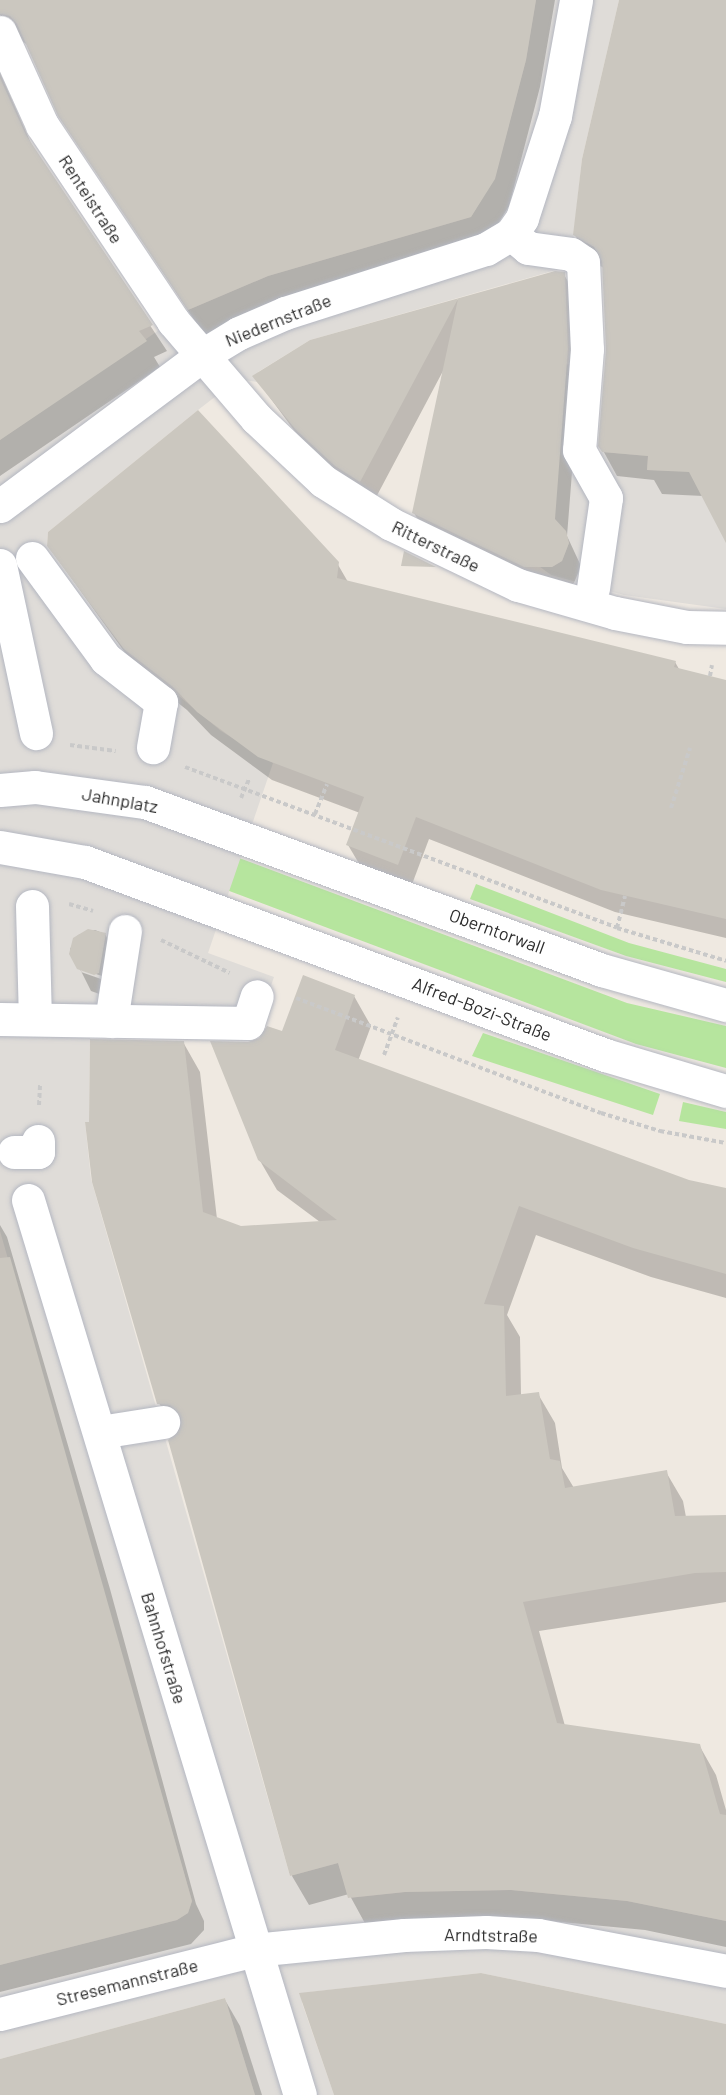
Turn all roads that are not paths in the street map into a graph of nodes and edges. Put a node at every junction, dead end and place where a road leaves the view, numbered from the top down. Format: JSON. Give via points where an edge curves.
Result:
{"nodes":[{"id":1,"x":576,"y":0,"type":"edge"},
{"id":2,"x":0,"y":32,"type":"edge"},
{"id":3,"x":511,"y":234,"type":"junction"},
{"id":4,"x":201,"y":356,"type":"junction"},
{"id":5,"x":6,"y":502,"type":"edge"},
{"id":6,"x":1,"y":576,"type":"edge"},
{"id":7,"x":593,"y":588,"type":"dead end"},
{"id":8,"x":726,"y":628,"type":"edge"},
{"id":9,"x":49,"y":738,"type":"road end"},
{"id":10,"x":153,"y":747,"type":"dead end"},
{"id":11,"x":0,"y":790,"type":"edge"},
{"id":12,"x":0,"y":847,"type":"edge"},
{"id":13,"x":270,"y":847,"type":"joint"},
{"id":14,"x":32,"y":906,"type":"dead end"},
{"id":15,"x":128,"y":945,"type":"road end"},
{"id":16,"x":249,"y":987,"type":"road end"},
{"id":17,"x":726,"y":1005,"type":"edge"},
{"id":18,"x":0,"y":1019,"type":"edge"},
{"id":19,"x":36,"y":1019,"type":"junction"},
{"id":20,"x":111,"y":1021,"type":"junction"},
{"id":21,"x":726,"y":1090,"type":"edge"},
{"id":22,"x":28,"y":1200,"type":"dead end"},
{"id":23,"x":163,"y":1422,"type":"dead end"},
{"id":24,"x":100,"y":1432,"type":"junction"},
{"id":25,"x":254,"y":1950,"type":"junction"},
{"id":26,"x":726,"y":1971,"type":"edge"},
{"id":27,"x":0,"y":2014,"type":"edge"},
{"id":28,"x":300,"y":2095,"type":"edge"}],
"edges":[{"from":1,"to":3,"type":"street","via":[[555,116],[522,218]]},
{"from":2,"to":4,"type":"street","name":"Renteistraße","via":[[42,125],[139,272]]},
{"from":3,"to":4,"type":"street","name":"Niedernstraße","via":[[486,249],[285,313],[239,333]]},
{"from":3,"to":7,"type":"street","via":[[528,248],[571,254],[583,262],[587,350],[579,450],[606,498]]},
{"from":4,"to":5,"type":"street","name":"Niedernstraße"},
{"from":4,"to":8,"type":"street","name":"Ritterstraße","via":[[256,418],[323,481],[438,549],[518,585],[569,601],[658,622]]},
{"from":6,"to":9,"type":"street"},
{"from":6,"to":10,"type":"street","via":[[39,552],[106,659],[161,702]]},
{"from":11,"to":13,"type":"street","name":"Jahnplatz","via":[[35,787],[145,802]]},
{"from":12,"to":21,"type":"street","name":"Alfred-Bozi-Straße","via":[[85,862],[605,1055]]},
{"from":13,"to":17,"type":"street","name":"Oberntorwall","via":[[612,973]]},
{"from":14,"to":19,"type":"street"},
{"from":15,"to":20,"type":"street"},
{"from":16,"to":20,"type":"street","via":[[248,1023]]},
{"from":18,"to":19,"type":"street"},
{"from":19,"to":20,"type":"street"},
{"from":22,"to":24,"type":"street","name":"Bahnhofstraße"},
{"from":23,"to":24,"type":"street"},
{"from":24,"to":25,"type":"street","name":"Bahnhofstraße"},
{"from":25,"to":26,"type":"street","name":"Arndtstraße","via":[[404,1935],[486,1932],[593,1944]]},
{"from":25,"to":27,"type":"street","name":"Stresemannstraße"},
{"from":25,"to":28,"type":"street","name":"Bahnhofstraße"}]}
